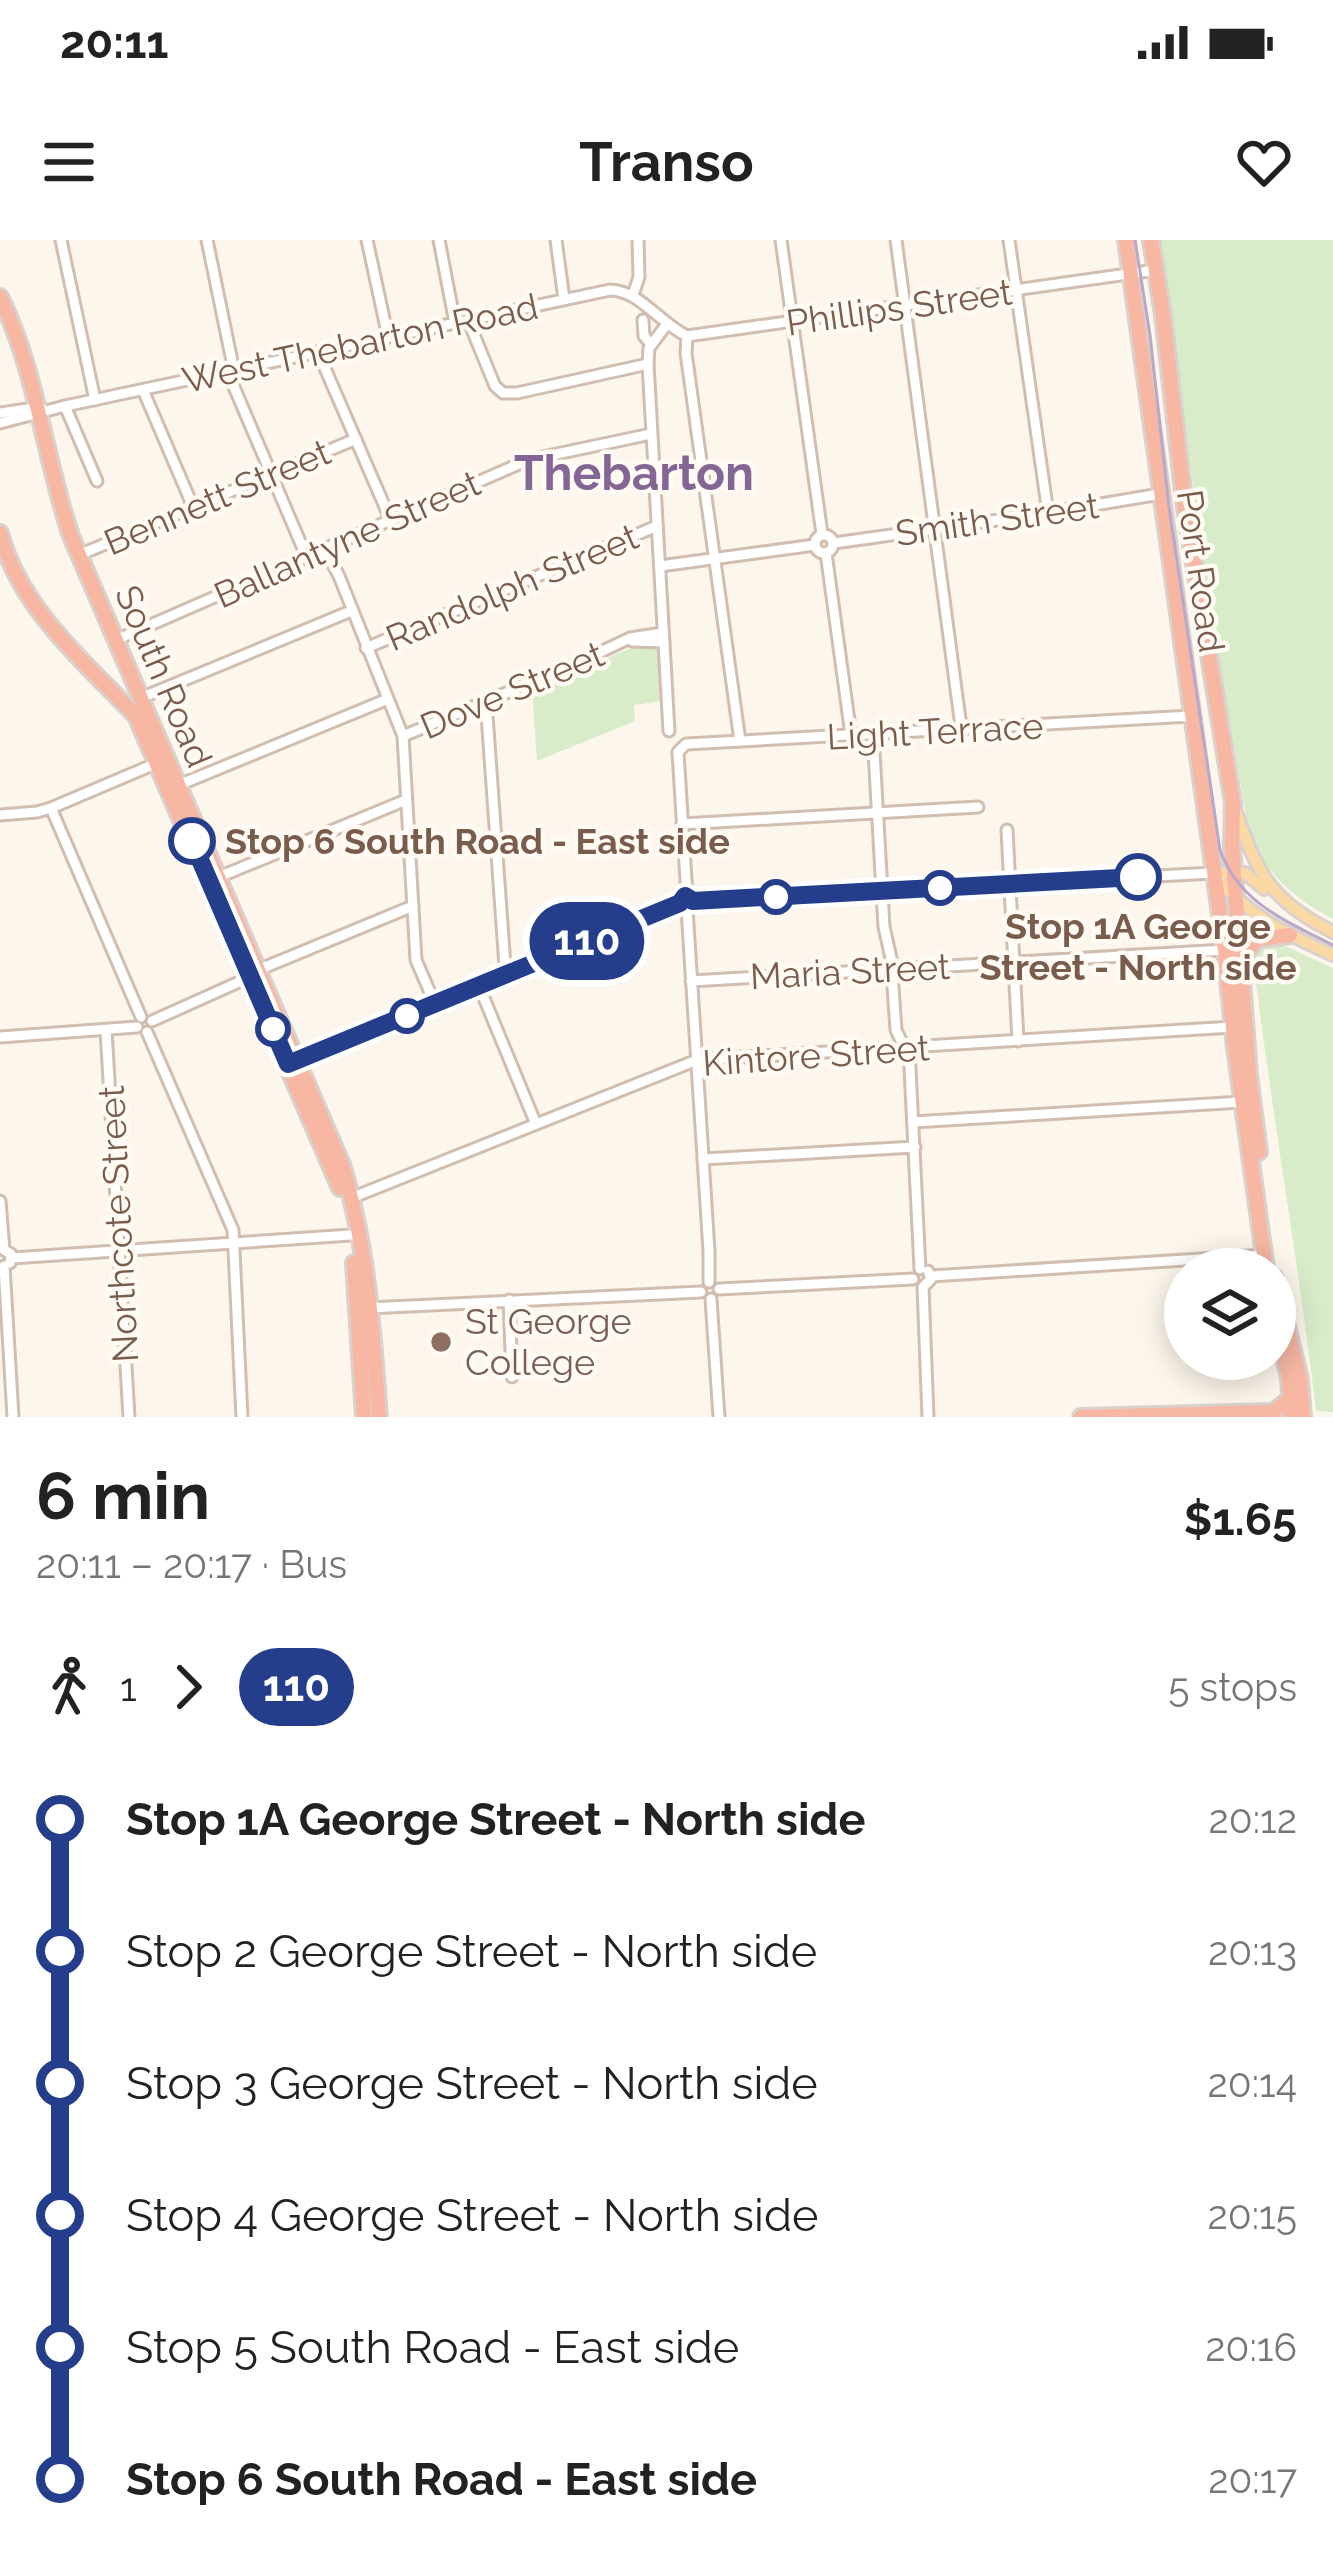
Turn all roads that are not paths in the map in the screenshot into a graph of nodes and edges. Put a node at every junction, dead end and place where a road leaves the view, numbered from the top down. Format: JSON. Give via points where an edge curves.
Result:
{"nodes":[{"id":1,"x":61,"y":240,"type":"edge"},
{"id":2,"x":207,"y":240,"type":"edge"},
{"id":3,"x":367,"y":240,"type":"edge"},
{"id":4,"x":439,"y":240,"type":"edge"},
{"id":5,"x":556,"y":240,"type":"edge"},
{"id":6,"x":638,"y":240,"type":"edge"},
{"id":7,"x":781,"y":240,"type":"edge"},
{"id":8,"x":896,"y":240,"type":"edge"},
{"id":9,"x":1009,"y":240,"type":"edge"},
{"id":10,"x":1126,"y":240,"type":"edge"},
{"id":11,"x":1151,"y":240,"type":"edge"},
{"id":12,"x":1156,"y":270,"type":"junction"},
{"id":13,"x":1131,"y":274,"type":"junction"},
{"id":14,"x":1016,"y":291,"type":"junction"},
{"id":15,"x":633,"y":295,"type":"junction"},
{"id":16,"x":0,"y":297,"type":"edge"},
{"id":17,"x":564,"y":299,"type":"junction"},
{"id":18,"x":905,"y":306,"type":"junction"},
{"id":19,"x":646,"y":315,"type":"junction"},
{"id":20,"x":468,"y":320,"type":"junction"},
{"id":21,"x":793,"y":322,"type":"junction"},
{"id":22,"x":455,"y":323,"type":"junction"},
{"id":23,"x":667,"y":324,"type":"junction"},
{"id":24,"x":687,"y":336,"type":"junction"},
{"id":25,"x":388,"y":337,"type":"junction"},
{"id":26,"x":651,"y":344,"type":"junction"},
{"id":27,"x":318,"y":352,"type":"junction"},
{"id":28,"x":648,"y":364,"type":"junction"},
{"id":29,"x":231,"y":372,"type":"junction"},
{"id":30,"x":143,"y":390,"type":"junction"},
{"id":31,"x":94,"y":400,"type":"junction"},
{"id":32,"x":65,"y":406,"type":"junction"},
{"id":33,"x":37,"y":411,"type":"junction"},
{"id":34,"x":0,"y":413,"type":"edge"},
{"id":35,"x":0,"y":423,"type":"edge"},
{"id":36,"x":651,"y":434,"type":"junction"},
{"id":37,"x":356,"y":439,"type":"junction"},
{"id":38,"x":272,"y":475,"type":"junction"},
{"id":39,"x":97,"y":481,"type":"dead end"},
{"id":40,"x":1160,"y":494,"type":"junction"},
{"id":41,"x":194,"y":509,"type":"junction"},
{"id":42,"x":1048,"y":513,"type":"junction"},
{"id":43,"x":391,"y":521,"type":"junction"},
{"id":44,"x":657,"y":526,"type":"junction"},
{"id":45,"x":935,"y":529,"type":"junction"},
{"id":46,"x":0,"y":533,"type":"edge"},
{"id":47,"x":823,"y":534,"type":"junction"},
{"id":48,"x":834,"y":543,"type":"junction"},
{"id":49,"x":815,"y":545,"type":"junction"},
{"id":50,"x":326,"y":550,"type":"junction"},
{"id":51,"x":826,"y":553,"type":"junction"},
{"id":52,"x":79,"y":555,"type":"junction"},
{"id":53,"x":307,"y":558,"type":"junction"},
{"id":54,"x":714,"y":558,"type":"junction"},
{"id":55,"x":660,"y":566,"type":"junction"},
{"id":56,"x":351,"y":610,"type":"junction"},
{"id":57,"x":663,"y":638,"type":"junction"},
{"id":58,"x":116,"y":640,"type":"junction"},
{"id":59,"x":366,"y":648,"type":"junction"},
{"id":60,"x":1216,"y":697,"type":"junction"},
{"id":61,"x":141,"y":698,"type":"junction"},
{"id":62,"x":388,"y":699,"type":"junction"},
{"id":63,"x":486,"y":701,"type":"junction"},
{"id":64,"x":1191,"y":716,"type":"junction"},
{"id":65,"x":964,"y":730,"type":"junction"},
{"id":66,"x":669,"y":731,"type":"dead end"},
{"id":67,"x":873,"y":734,"type":"junction"},
{"id":68,"x":851,"y":735,"type":"junction"},
{"id":69,"x":403,"y":736,"type":"junction"},
{"id":70,"x":740,"y":741,"type":"junction"},
{"id":71,"x":162,"y":761,"type":"junction"},
{"id":72,"x":174,"y":788,"type":"junction"},
{"id":73,"x":406,"y":800,"type":"junction"},
{"id":74,"x":1233,"y":803,"type":"junction"},
{"id":75,"x":978,"y":807,"type":"dead end"},
{"id":76,"x":51,"y":808,"type":"junction"},
{"id":77,"x":876,"y":812,"type":"junction"},
{"id":78,"x":0,"y":815,"type":"edge"},
{"id":79,"x":682,"y":824,"type":"junction"},
{"id":80,"x":1006,"y":830,"type":"dead end"},
{"id":81,"x":1234,"y":872,"type":"junction"},
{"id":82,"x":1213,"y":873,"type":"junction"},
{"id":83,"x":214,"y":879,"type":"junction"},
{"id":84,"x":1010,"y":884,"type":"junction"},
{"id":85,"x":881,"y":891,"type":"junction"},
{"id":86,"x":1237,"y":901,"type":"junction"},
{"id":87,"x":687,"y":902,"type":"junction"},
{"id":88,"x":413,"y":906,"type":"junction"},
{"id":89,"x":1300,"y":916,"type":"junction"},
{"id":90,"x":1333,"y":932,"type":"edge"},
{"id":91,"x":1290,"y":935,"type":"junction"},
{"id":92,"x":1225,"y":950,"type":"junction"},
{"id":93,"x":1333,"y":956,"type":"edge"},
{"id":94,"x":1242,"y":958,"type":"junction"},
{"id":95,"x":1015,"y":962,"type":"junction"},
{"id":96,"x":892,"y":968,"type":"junction"},
{"id":97,"x":254,"y":973,"type":"junction"},
{"id":98,"x":508,"y":974,"type":"junction"},
{"id":99,"x":691,"y":981,"type":"junction"},
{"id":100,"x":479,"y":986,"type":"junction"},
{"id":101,"x":435,"y":1004,"type":"junction"},
{"id":102,"x":144,"y":1024,"type":"junction"},
{"id":103,"x":1240,"y":1027,"type":"junction"},
{"id":104,"x":106,"y":1030,"type":"junction"},
{"id":105,"x":0,"y":1037,"type":"edge"},
{"id":106,"x":1018,"y":1041,"type":"junction"},
{"id":107,"x":907,"y":1049,"type":"junction"},
{"id":108,"x":697,"y":1060,"type":"junction"},
{"id":109,"x":293,"y":1063,"type":"junction"},
{"id":110,"x":1248,"y":1102,"type":"junction"},
{"id":111,"x":913,"y":1122,"type":"junction"},
{"id":112,"x":536,"y":1124,"type":"junction"},
{"id":113,"x":915,"y":1147,"type":"junction"},
{"id":114,"x":703,"y":1159,"type":"junction"},
{"id":115,"x":351,"y":1198,"type":"junction"},
{"id":116,"x":0,"y":1201,"type":"edge"},
{"id":117,"x":351,"y":1235,"type":"junction"},
{"id":118,"x":233,"y":1242,"type":"junction"},
{"id":119,"x":1267,"y":1248,"type":"edge"},
{"id":120,"x":120,"y":1252,"type":"junction"},
{"id":121,"x":4,"y":1258,"type":"edge"},
{"id":122,"x":1164,"y":1265,"type":"edge"},
{"id":123,"x":926,"y":1272,"type":"junction"},
{"id":124,"x":913,"y":1279,"type":"junction"},
{"id":125,"x":710,"y":1287,"type":"junction"},
{"id":126,"x":923,"y":1287,"type":"junction"},
{"id":127,"x":509,"y":1300,"type":"junction"},
{"id":128,"x":363,"y":1309,"type":"junction"},
{"id":129,"x":512,"y":1376,"type":"dead end"},
{"id":130,"x":1292,"y":1380,"type":"edge"},
{"id":131,"x":1293,"y":1380,"type":"edge"},
{"id":132,"x":1296,"y":1395,"type":"junction"},
{"id":133,"x":13,"y":1417,"type":"edge"},
{"id":134,"x":129,"y":1417,"type":"edge"},
{"id":135,"x":242,"y":1417,"type":"edge"},
{"id":136,"x":364,"y":1417,"type":"edge"},
{"id":137,"x":379,"y":1417,"type":"edge"},
{"id":138,"x":718,"y":1417,"type":"edge"},
{"id":139,"x":928,"y":1417,"type":"edge"},
{"id":140,"x":1081,"y":1417,"type":"edge"},
{"id":141,"x":1298,"y":1417,"type":"edge"}],
"edges":[{"from":1,"to":31,"type":"street"},
{"from":2,"to":29,"type":"street"},
{"from":3,"to":25,"type":"street"},
{"from":4,"to":22,"type":"street"},
{"from":5,"to":17,"type":"street"},
{"from":6,"to":15,"type":"street"},
{"from":7,"to":21,"type":"street"},
{"from":8,"to":18,"type":"street"},
{"from":9,"to":14,"type":"street"},
{"from":10,"to":13,"type":"highway","name":"Port Road"},
{"from":11,"to":12,"type":"highway","name":"Port Road"},
{"from":12,"to":13,"type":"street","name":"Phillips Street"},
{"from":12,"to":60,"type":"highway","name":"Port Road"},
{"from":13,"to":14,"type":"street","name":"Phillips Street"},
{"from":13,"to":40,"type":"highway","name":"Port Road"},
{"from":14,"to":18,"type":"street","name":"Phillips Street"},
{"from":14,"to":42,"type":"street"},
{"from":15,"to":17,"type":"street","name":"West Thebarton Road","via":[[610,290]]},
{"from":15,"to":19,"type":"street"},
{"from":16,"to":33,"type":"highway","name":"South Road"},
{"from":17,"to":20,"type":"street","name":"West Thebarton Road"},
{"from":18,"to":21,"type":"street","name":"Phillips Street"},
{"from":18,"to":45,"type":"street"},
{"from":19,"to":23,"type":"street"},
{"from":19,"to":26,"type":"street"},
{"from":20,"to":22,"type":"street","name":"West Thebarton Road"},
{"from":20,"to":28,"type":"street","via":[[503,393]]},
{"from":21,"to":24,"type":"street","name":"Phillips Street"},
{"from":21,"to":47,"type":"street"},
{"from":22,"to":25,"type":"street","name":"West Thebarton Road"},
{"from":23,"to":24,"type":"street"},
{"from":23,"to":26,"type":"street"},
{"from":24,"to":54,"type":"street"},
{"from":25,"to":27,"type":"street","name":"West Thebarton Road"},
{"from":26,"to":28,"type":"street"},
{"from":27,"to":29,"type":"street","name":"West Thebarton Road"},
{"from":27,"to":37,"type":"street"},
{"from":28,"to":36,"type":"street"},
{"from":29,"to":30,"type":"street","name":"West Thebarton Road"},
{"from":29,"to":38,"type":"street"},
{"from":30,"to":31,"type":"street","name":"West Thebarton Road"},
{"from":30,"to":41,"type":"street"},
{"from":31,"to":32,"type":"street","name":"West Thebarton Road"},
{"from":32,"to":33,"type":"street","name":"West Thebarton Road"},
{"from":32,"to":39,"type":"street"},
{"from":33,"to":34,"type":"street","name":"West Thebarton Road"},
{"from":33,"to":35,"type":"street","name":"West Thebarton Road"},
{"from":33,"to":52,"type":"highway","name":"South Road"},
{"from":36,"to":43,"type":"street","name":"Ballantyne Street","via":[[528,460]]},
{"from":36,"to":44,"type":"street"},
{"from":37,"to":38,"type":"street","name":"Bennett Street"},
{"from":37,"to":43,"type":"street"},
{"from":38,"to":41,"type":"street","name":"Bennett Street"},
{"from":38,"to":53,"type":"street"},
{"from":40,"to":42,"type":"street","name":"Smith Street"},
{"from":40,"to":64,"type":"highway","name":"Port Road"},
{"from":41,"to":52,"type":"street","name":"Bennett Street"},
{"from":42,"to":45,"type":"street","name":"Smith Street"},
{"from":43,"to":50,"type":"street","name":"Ballantyne Street"},
{"from":44,"to":55,"type":"street"},
{"from":44,"to":59,"type":"street","name":"Randolph Street"},
{"from":45,"to":48,"type":"street","name":"Smith Street"},
{"from":45,"to":65,"type":"street"},
{"from":46,"to":71,"type":"highway","name":"South Road","via":[[41,614],[136,716]]},
{"from":47,"to":48,"type":"street"},
{"from":47,"to":49,"type":"street"},
{"from":48,"to":51,"type":"street"},
{"from":49,"to":51,"type":"street"},
{"from":49,"to":54,"type":"street"},
{"from":50,"to":53,"type":"street","name":"Ballantyne Street"},
{"from":50,"to":56,"type":"street"},
{"from":51,"to":68,"type":"street"},
{"from":52,"to":58,"type":"highway","name":"South Road"},
{"from":53,"to":58,"type":"street","name":"Ballantyne Street"},
{"from":54,"to":55,"type":"street"},
{"from":54,"to":70,"type":"street"},
{"from":55,"to":57,"type":"street"},
{"from":56,"to":59,"type":"street"},
{"from":56,"to":61,"type":"street"},
{"from":57,"to":63,"type":"street","name":"Dove Street","via":[[640,634]]},
{"from":57,"to":66,"type":"street"},
{"from":58,"to":61,"type":"highway","name":"South Road"},
{"from":59,"to":62,"type":"street"},
{"from":60,"to":64,"type":"highway"},
{"from":60,"to":74,"type":"highway","name":"Port Road"},
{"from":61,"to":71,"type":"highway","name":"South Road"},
{"from":62,"to":69,"type":"street"},
{"from":62,"to":72,"type":"street"},
{"from":63,"to":69,"type":"street","name":"Dove Street"},
{"from":63,"to":98,"type":"street"},
{"from":64,"to":65,"type":"street","name":"Light Terrace"},
{"from":64,"to":82,"type":"highway","name":"Port Road"},
{"from":65,"to":67,"type":"street","name":"Light Terrace"},
{"from":67,"to":68,"type":"street","name":"Light Terrace"},
{"from":67,"to":77,"type":"street"},
{"from":68,"to":70,"type":"street","name":"Light Terrace"},
{"from":69,"to":73,"type":"street"},
{"from":70,"to":79,"type":"street","name":"Light Terrace","via":[[680,748]]},
{"from":71,"to":72,"type":"highway","name":"South Road"},
{"from":71,"to":76,"type":"street"},
{"from":72,"to":83,"type":"highway","name":"South Road"},
{"from":73,"to":83,"type":"street"},
{"from":73,"to":88,"type":"street"},
{"from":74,"to":81,"type":"highway","name":"Port Road"},
{"from":74,"to":89,"type":"main road","name":"Port Road","via":[[1258,869]]},
{"from":75,"to":77,"type":"street"},
{"from":76,"to":78,"type":"street"},
{"from":76,"to":102,"type":"street"},
{"from":77,"to":79,"type":"street"},
{"from":77,"to":85,"type":"street"},
{"from":79,"to":87,"type":"street"},
{"from":80,"to":84,"type":"street"},
{"from":81,"to":82,"type":"main road"},
{"from":81,"to":86,"type":"highway","name":"Port Road"},
{"from":81,"to":89,"type":"main road","via":[[1250,875]]},
{"from":82,"to":84,"type":"street"},
{"from":82,"to":86,"type":"main road"},
{"from":82,"to":92,"type":"highway","name":"Port Road"},
{"from":83,"to":97,"type":"highway","name":"South Road"},
{"from":84,"to":85,"type":"street"},
{"from":84,"to":95,"type":"street"},
{"from":85,"to":87,"type":"street"},
{"from":85,"to":96,"type":"street"},
{"from":86,"to":91,"type":"main road"},
{"from":86,"to":94,"type":"highway","name":"Port Road"},
{"from":87,"to":98,"type":"street"},
{"from":87,"to":99,"type":"street"},
{"from":88,"to":97,"type":"street"},
{"from":88,"to":101,"type":"street","via":[[416,960]]},
{"from":89,"to":90,"type":"main road","name":"Port Road"},
{"from":91,"to":93,"type":"main road"},
{"from":91,"to":94,"type":"highway","via":[[1257,939]]},
{"from":92,"to":95,"type":"street","name":"Maria Street"},
{"from":92,"to":103,"type":"highway","name":"Port Road"},
{"from":94,"to":103,"type":"highway","name":"Port Road"},
{"from":95,"to":96,"type":"street","name":"Maria Street"},
{"from":95,"to":106,"type":"street"},
{"from":96,"to":99,"type":"street","name":"Maria Street"},
{"from":96,"to":107,"type":"street","via":[[896,1030]]},
{"from":97,"to":102,"type":"street"},
{"from":97,"to":109,"type":"highway","name":"South Road"},
{"from":98,"to":100,"type":"street"},
{"from":99,"to":108,"type":"street"},
{"from":100,"to":101,"type":"street"},
{"from":100,"to":112,"type":"street"},
{"from":101,"to":109,"type":"street"},
{"from":102,"to":104,"type":"street"},
{"from":102,"to":118,"type":"street"},
{"from":103,"to":106,"type":"street","name":"Kintore Street"},
{"from":103,"to":110,"type":"highway"},
{"from":104,"to":105,"type":"street"},
{"from":104,"to":120,"type":"street","name":"Northcote Street"},
{"from":106,"to":107,"type":"street","name":"Kintore Street"},
{"from":107,"to":108,"type":"street","name":"Kintore Street"},
{"from":107,"to":111,"type":"street"},
{"from":108,"to":112,"type":"street","name":"Kintore Street"},
{"from":108,"to":114,"type":"street"},
{"from":109,"to":115,"type":"highway","name":"South Road"},
{"from":109,"to":117,"type":"highway","name":"South Road"},
{"from":110,"to":111,"type":"street"},
{"from":110,"to":119,"type":"highway"},
{"from":111,"to":113,"type":"street"},
{"from":112,"to":115,"type":"street","name":"Kintore Street"},
{"from":113,"to":114,"type":"street"},
{"from":113,"to":123,"type":"street"},
{"from":114,"to":125,"type":"street"},
{"from":115,"to":128,"type":"highway","name":"South Road"},
{"from":116,"to":121,"type":"street"},
{"from":117,"to":118,"type":"street"},
{"from":117,"to":128,"type":"highway","name":"South Road"},
{"from":118,"to":120,"type":"street"},
{"from":118,"to":135,"type":"street"},
{"from":120,"to":121,"type":"street"},
{"from":120,"to":134,"type":"street","name":"Northcote Street"},
{"from":121,"to":133,"type":"street"},
{"from":122,"to":123,"type":"street"},
{"from":123,"to":124,"type":"street"},
{"from":123,"to":126,"type":"street"},
{"from":124,"to":125,"type":"street"},
{"from":124,"to":126,"type":"street"},
{"from":125,"to":127,"type":"street"},
{"from":125,"to":138,"type":"street","via":[[704,1297],[711,1300]]},
{"from":126,"to":139,"type":"street"},
{"from":127,"to":128,"type":"street"},
{"from":127,"to":129,"type":"street"},
{"from":128,"to":136,"type":"highway","name":"South Road"},
{"from":128,"to":137,"type":"highway","name":"South Road"},
{"from":130,"to":132,"type":"highway"},
{"from":131,"to":132,"type":"highway"},
{"from":132,"to":140,"type":"highway","via":[[1273,1412]]},
{"from":132,"to":141,"type":"highway"}]}
